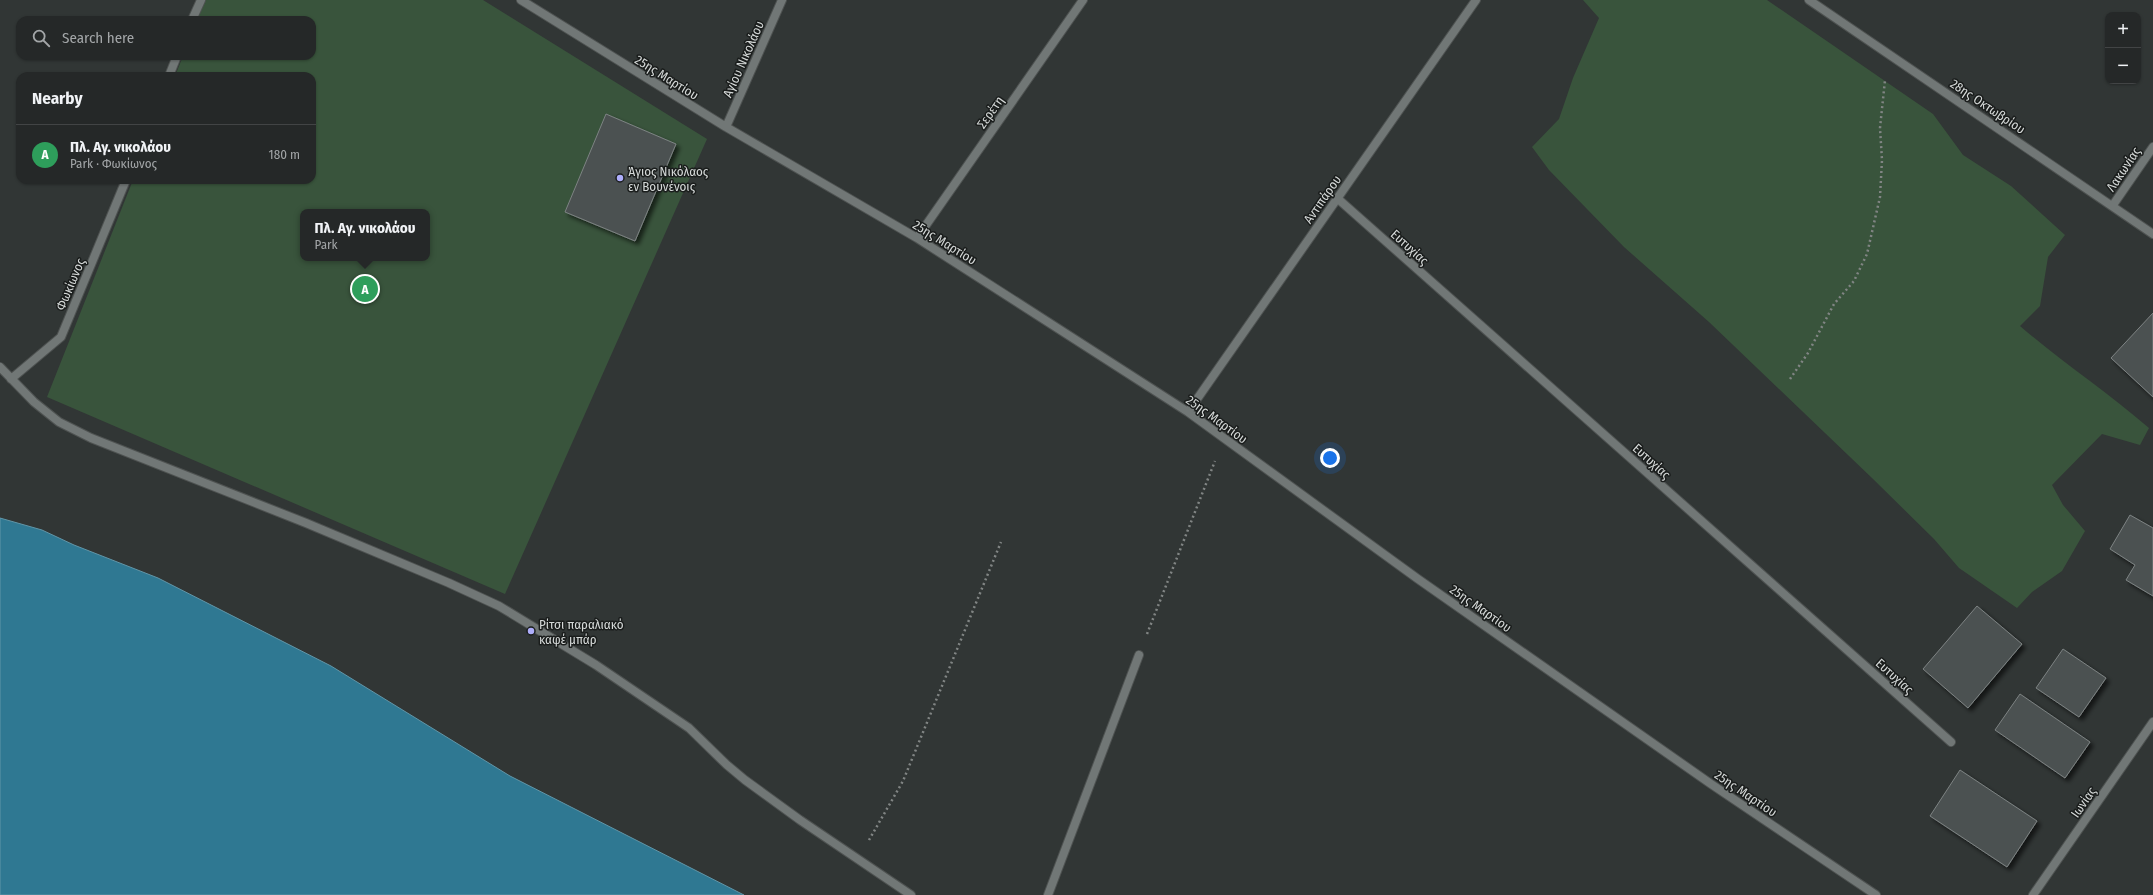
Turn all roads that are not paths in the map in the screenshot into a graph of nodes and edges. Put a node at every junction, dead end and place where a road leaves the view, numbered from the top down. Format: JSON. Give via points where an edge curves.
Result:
{"nodes":[{"id":1,"x":200,"y":0,"type":"edge"},
{"id":2,"x":521,"y":0,"type":"edge"},
{"id":3,"x":782,"y":0,"type":"edge"},
{"id":4,"x":1083,"y":0,"type":"edge"},
{"id":5,"x":1476,"y":0,"type":"edge"},
{"id":6,"x":1809,"y":0,"type":"edge"},
{"id":7,"x":194,"y":16,"type":"edge"},
{"id":8,"x":175,"y":60,"type":"edge"},
{"id":9,"x":171,"y":72,"type":"edge"},
{"id":10,"x":726,"y":127,"type":"junction"},
{"id":11,"x":2153,"y":147,"type":"edge"},
{"id":12,"x":124,"y":184,"type":"edge"},
{"id":13,"x":1337,"y":198,"type":"junction"},
{"id":14,"x":2113,"y":205,"type":"junction"},
{"id":15,"x":2153,"y":234,"type":"edge"},
{"id":16,"x":917,"y":238,"type":"junction"},
{"id":17,"x":0,"y":367,"type":"edge"},
{"id":18,"x":11,"y":379,"type":"junction"},
{"id":19,"x":1188,"y":412,"type":"junction"},
{"id":20,"x":1139,"y":655,"type":"road end"},
{"id":21,"x":2153,"y":722,"type":"edge"},
{"id":22,"x":1951,"y":742,"type":"dead end"},
{"id":23,"x":911,"y":895,"type":"edge"},
{"id":24,"x":1048,"y":895,"type":"edge"},
{"id":25,"x":1876,"y":895,"type":"edge"},
{"id":26,"x":2033,"y":895,"type":"edge"}],
"edges":[{"from":1,"to":7,"type":"street"},
{"from":2,"to":10,"type":"street","name":"25ης Μαρτίου"},
{"from":3,"to":10,"type":"street","name":"Αγίου Νικολάου"},
{"from":4,"to":16,"type":"street","name":"Σερέτη"},
{"from":5,"to":13,"type":"street","name":"Αντιπάρου"},
{"from":6,"to":14,"type":"street","name":"28ης Οκτωβρίου"},
{"from":8,"to":9,"type":"street"},
{"from":10,"to":16,"type":"street","name":"25ης Μαρτίου"},
{"from":11,"to":14,"type":"street","name":"Λακωνίας"},
{"from":12,"to":18,"type":"street","name":"Φωκίωνος","via":[[61,337]]},
{"from":13,"to":19,"type":"street","name":"Αντιπάρου"},
{"from":13,"to":22,"type":"street","name":"Ευτυχίας"},
{"from":14,"to":15,"type":"street","name":"28ης Οκτωβρίου"},
{"from":16,"to":19,"type":"street","name":"25ης Μαρτίου"},
{"from":17,"to":18,"type":"street"},
{"from":18,"to":23,"type":"street","via":[[59,422],[91,438],[306,523],[499,606],[596,665],[689,728],[745,780]]},
{"from":19,"to":25,"type":"street","name":"25ης Μαρτίου","via":[[1418,579],[1704,780]]},
{"from":20,"to":24,"type":"street"},
{"from":21,"to":26,"type":"street","name":"Ιωνίας"}]}
